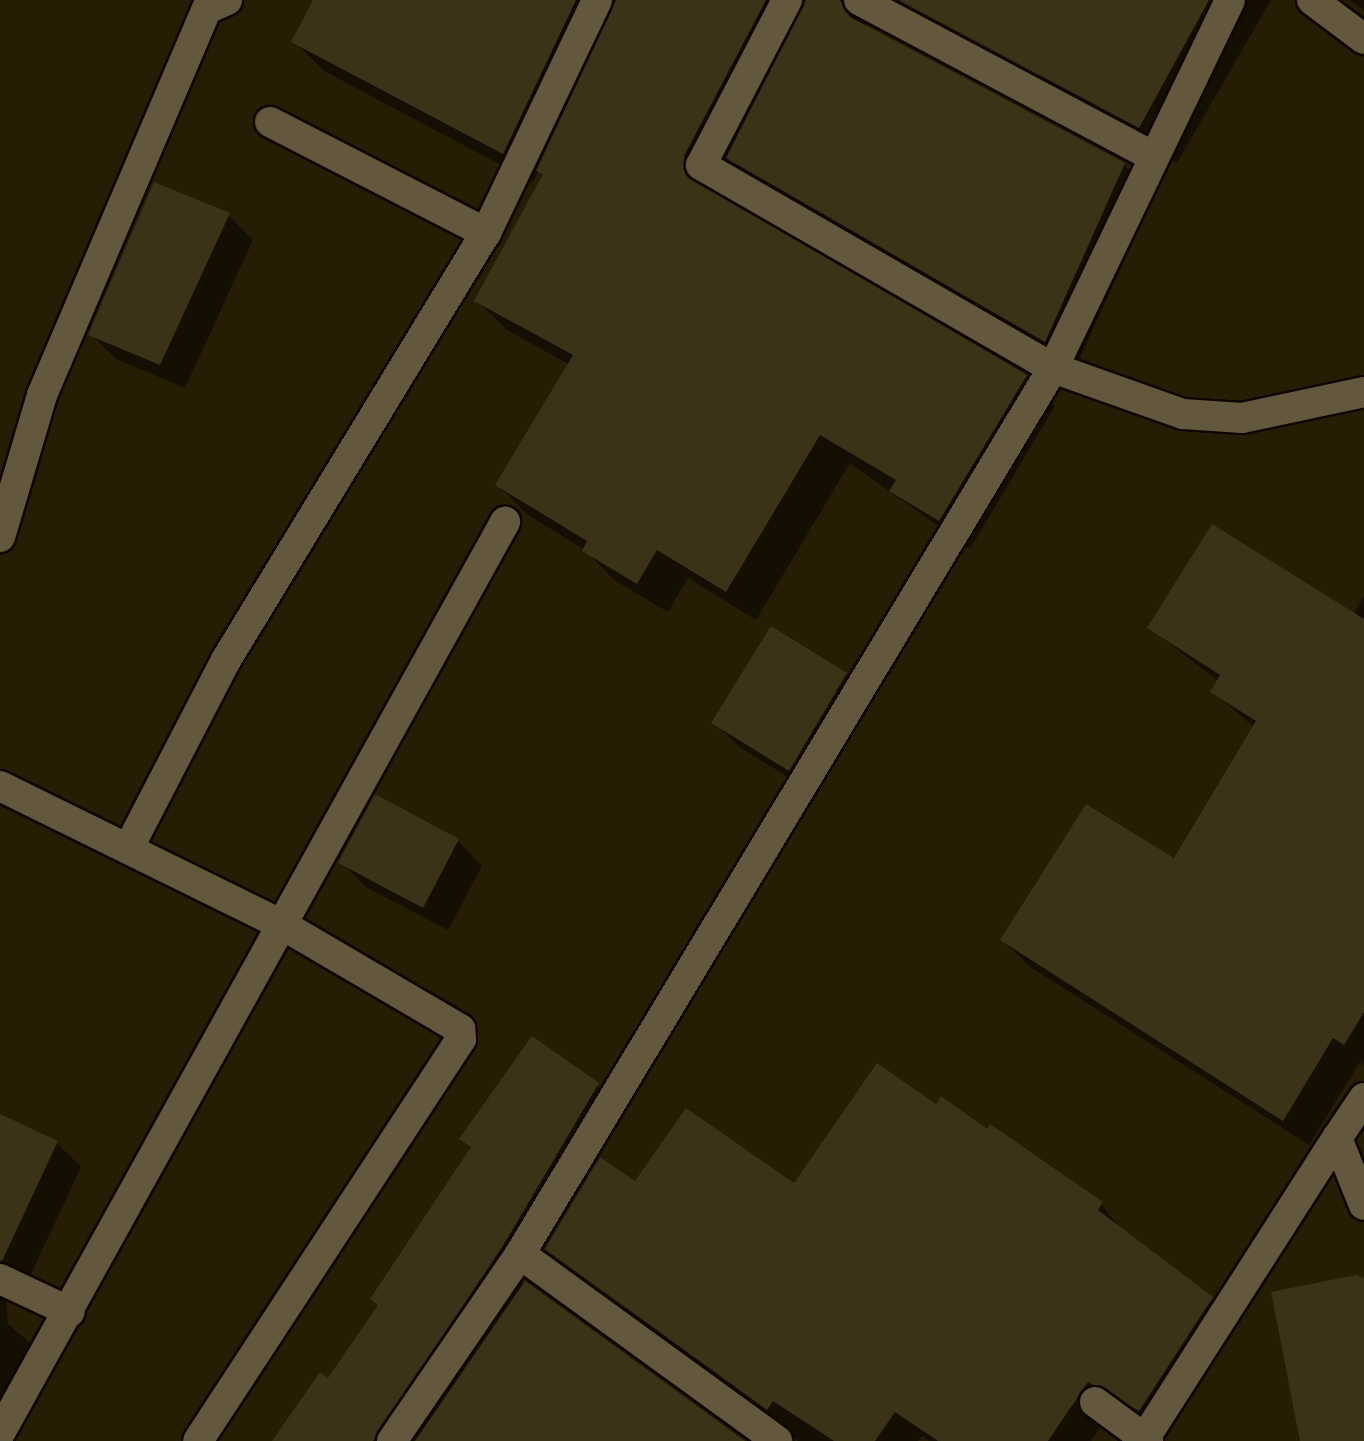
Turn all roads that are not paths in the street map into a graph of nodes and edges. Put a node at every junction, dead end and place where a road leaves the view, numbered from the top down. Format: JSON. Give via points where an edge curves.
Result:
{"nodes":[{"id":1,"x":227,"y":0,"type":"edge"},
{"id":2,"x":598,"y":0,"type":"edge"},
{"id":3,"x":787,"y":0,"type":"edge"},
{"id":4,"x":859,"y":0,"type":"edge"},
{"id":5,"x":1230,"y":0,"type":"edge"},
{"id":6,"x":1312,"y":0,"type":"edge"},
{"id":7,"x":1364,"y":39,"type":"edge"},
{"id":8,"x":270,"y":122,"type":"dead end"},
{"id":9,"x":1152,"y":156,"type":"junction"},
{"id":10,"x":486,"y":233,"type":"junction"},
{"id":11,"x":1053,"y":368,"type":"junction"},
{"id":12,"x":1364,"y":392,"type":"edge"},
{"id":13,"x":505,"y":522,"type":"dead end"},
{"id":14,"x":0,"y":537,"type":"edge"},
{"id":15,"x":0,"y":786,"type":"edge"},
{"id":16,"x":128,"y":849,"type":"junction"},
{"id":17,"x":281,"y":924,"type":"junction"},
{"id":18,"x":1364,"y":1098,"type":"edge"},
{"id":19,"x":1337,"y":1138,"type":"junction"},
{"id":20,"x":1364,"y":1205,"type":"edge"},
{"id":21,"x":520,"y":1254,"type":"junction"},
{"id":22,"x":0,"y":1279,"type":"edge"},
{"id":23,"x":70,"y":1312,"type":"junction"},
{"id":24,"x":1095,"y":1402,"type":"dead end"},
{"id":25,"x":0,"y":1433,"type":"edge"},
{"id":26,"x":1145,"y":1440,"type":"edge"},
{"id":27,"x":198,"y":1441,"type":"edge"},
{"id":28,"x":392,"y":1441,"type":"edge"},
{"id":29,"x":778,"y":1441,"type":"edge"}],
"edges":[{"from":1,"to":14,"type":"street","via":[[207,10],[42,395]]},
{"from":2,"to":10,"type":"street"},
{"from":3,"to":11,"type":"street","via":[[701,165]]},
{"from":4,"to":9,"type":"street"},
{"from":5,"to":9,"type":"street"},
{"from":6,"to":7,"type":"street"},
{"from":8,"to":10,"type":"street"},
{"from":9,"to":11,"type":"street"},
{"from":10,"to":16,"type":"street","via":[[226,660]]},
{"from":11,"to":12,"type":"street","via":[[1203,415],[1242,418]]},
{"from":11,"to":21,"type":"street"},
{"from":13,"to":17,"type":"street"},
{"from":15,"to":16,"type":"street"},
{"from":16,"to":17,"type":"street"},
{"from":17,"to":23,"type":"street"},
{"from":17,"to":27,"type":"street","via":[[451,1022],[461,1039]]},
{"from":18,"to":19,"type":"street"},
{"from":19,"to":20,"type":"street"},
{"from":19,"to":26,"type":"street"},
{"from":21,"to":28,"type":"street"},
{"from":21,"to":29,"type":"street"},
{"from":22,"to":23,"type":"street"},
{"from":23,"to":25,"type":"street"},
{"from":24,"to":26,"type":"street"}]}
